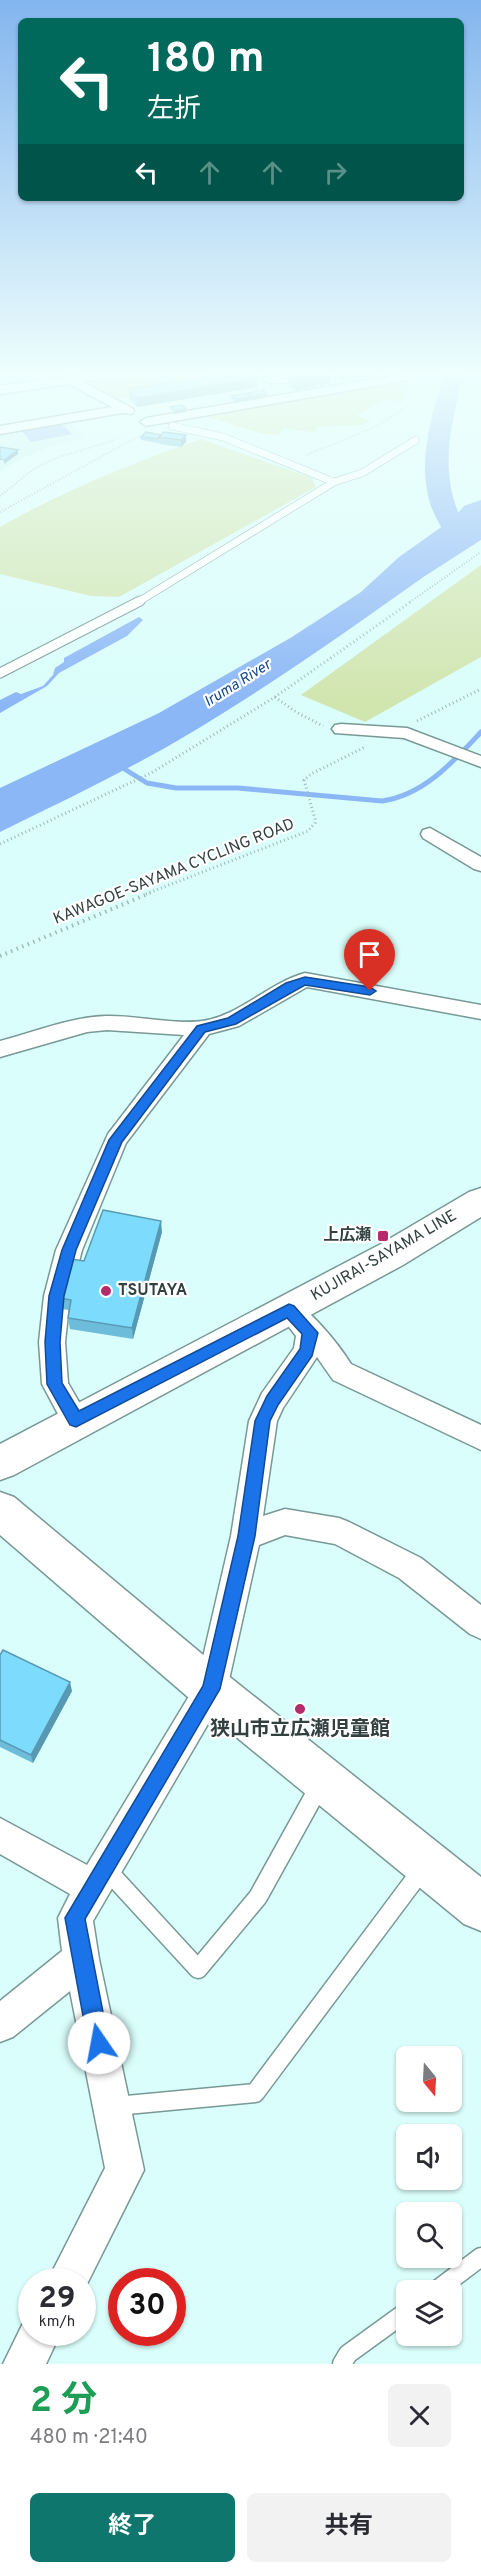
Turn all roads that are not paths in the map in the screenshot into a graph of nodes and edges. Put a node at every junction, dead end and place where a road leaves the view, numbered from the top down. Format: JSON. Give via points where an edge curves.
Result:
{"nodes":[{"id":1,"x":330,"y":484,"type":"edge"},
{"id":2,"x":0,"y":673,"type":"edge"},
{"id":3,"x":341,"y":729,"type":"road end"},
{"id":4,"x":468,"y":757,"type":"edge"},
{"id":5,"x":430,"y":834,"type":"dead end"},
{"id":6,"x":481,"y":865,"type":"edge"},
{"id":7,"x":481,"y":1012,"type":"edge"},
{"id":8,"x":201,"y":1029,"type":"junction"},
{"id":9,"x":0,"y":1048,"type":"edge"},
{"id":10,"x":481,"y":1201,"type":"edge"},
{"id":11,"x":300,"y":1321,"type":"junction"},
{"id":12,"x":76,"y":1420,"type":"junction"},
{"id":13,"x":481,"y":1438,"type":"edge"},
{"id":14,"x":0,"y":1463,"type":"edge"},
{"id":15,"x":0,"y":1510,"type":"edge"},
{"id":16,"x":246,"y":1536,"type":"junction"},
{"id":17,"x":481,"y":1624,"type":"edge"},
{"id":18,"x":211,"y":1689,"type":"junction"},
{"id":19,"x":324,"y":1779,"type":"junction"},
{"id":20,"x":0,"y":1835,"type":"edge"},
{"id":21,"x":428,"y":1862,"type":"junction"},
{"id":22,"x":99,"y":1878,"type":"junction"},
{"id":23,"x":481,"y":1907,"type":"edge"},
{"id":24,"x":81,"y":1959,"type":"junction"},
{"id":25,"x":0,"y":2024,"type":"edge"},
{"id":26,"x":112,"y":2107,"type":"junction"},
{"id":27,"x":481,"y":2257,"type":"edge"},
{"id":28,"x":74,"y":2268,"type":"edge"},
{"id":29,"x":450,"y":2280,"type":"edge"},
{"id":30,"x":396,"y":2319,"type":"edge"},
{"id":31,"x":33,"y":2346,"type":"edge"},
{"id":32,"x":24,"y":2364,"type":"edge"},
{"id":33,"x":342,"y":2364,"type":"edge"}],
"edges":[{"from":1,"to":2,"type":"lane","via":[[140,601]]},
{"from":3,"to":4,"type":"street","via":[[407,733]]},
{"from":5,"to":6,"type":"street"},
{"from":7,"to":8,"type":"street","via":[[305,981],[231,1022]]},
{"from":8,"to":9,"type":"street","via":[[107,1023]]},
{"from":8,"to":12,"type":"street","via":[[116,1140],[69,1250],[57,1296],[52,1342],[55,1384]]},
{"from":10,"to":11,"type":"main road","name":"KUJIRAI-SAYAMA LINE","via":[[391,1255]]},
{"from":11,"to":12,"type":"main road","name":"KUJIRAI-SAYAMA LINE"},
{"from":11,"to":13,"type":"street","via":[[342,1372]]},
{"from":11,"to":16,"type":"street","via":[[307,1351],[262,1421]]},
{"from":12,"to":14,"type":"main road","name":"KUJIRAI-SAYAMA LINE"},
{"from":15,"to":18,"type":"main road"},
{"from":16,"to":17,"type":"street","via":[[285,1522],[339,1531],[410,1568]]},
{"from":16,"to":18,"type":"street"},
{"from":18,"to":19,"type":"main road"},
{"from":18,"to":22,"type":"street"},
{"from":19,"to":21,"type":"main road"},
{"from":19,"to":22,"type":"lane","via":[[258,1897],[198,1969]]},
{"from":20,"to":22,"type":"street"},
{"from":21,"to":23,"type":"main road"},
{"from":21,"to":26,"type":"lane","via":[[255,2093]]},
{"from":22,"to":24,"type":"street","via":[[75,1918]]},
{"from":24,"to":25,"type":"street"},
{"from":24,"to":26,"type":"street"},
{"from":26,"to":28,"type":"street","via":[[125,2170]]},
{"from":27,"to":29,"type":"lane"},
{"from":30,"to":33,"type":"lane","via":[[348,2354]]},
{"from":31,"to":32,"type":"street"}]}
